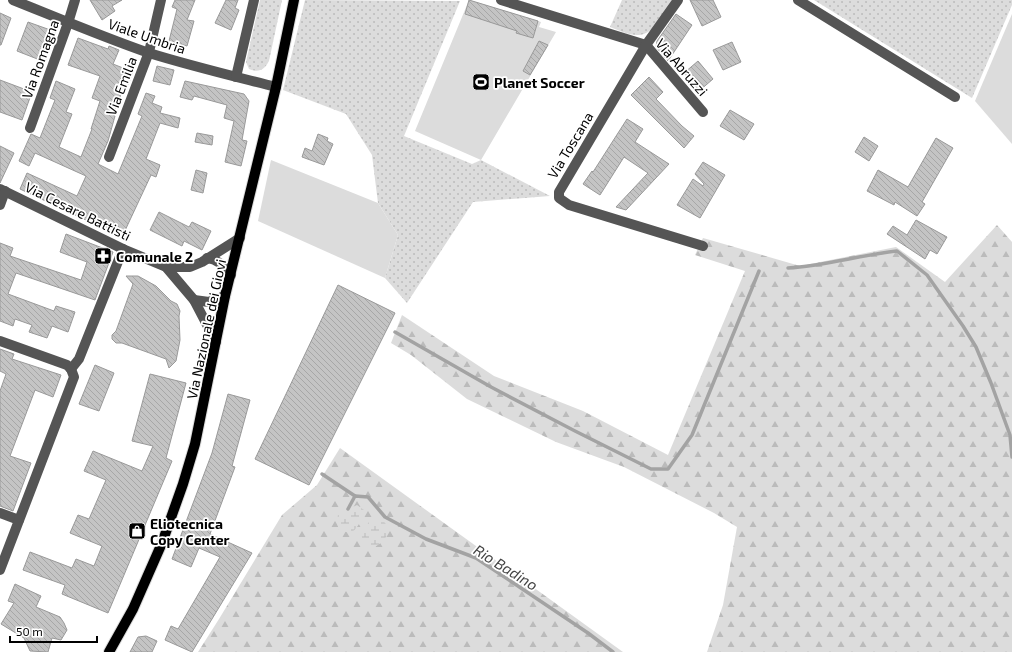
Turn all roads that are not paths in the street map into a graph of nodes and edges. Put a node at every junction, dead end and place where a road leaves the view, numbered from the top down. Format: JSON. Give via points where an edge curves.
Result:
{"nodes":[{"id":1,"x":13,"y":0,"type":"edge"},
{"id":2,"x":75,"y":0,"type":"edge"},
{"id":3,"x":162,"y":0,"type":"edge"},
{"id":4,"x":254,"y":0,"type":"edge"},
{"id":5,"x":294,"y":0,"type":"edge"},
{"id":6,"x":501,"y":0,"type":"edge"},
{"id":7,"x":678,"y":0,"type":"edge"},
{"id":8,"x":798,"y":0,"type":"edge"},
{"id":9,"x":68,"y":23,"type":"junction"},
{"id":10,"x":646,"y":45,"type":"junction"},
{"id":11,"x":149,"y":52,"type":"junction"},
{"id":12,"x":236,"y":77,"type":"junction"},
{"id":13,"x":276,"y":87,"type":"junction"},
{"id":14,"x":955,"y":97,"type":"dead end"},
{"id":15,"x":704,"y":112,"type":"dead end"},
{"id":16,"x":30,"y":128,"type":"dead end"},
{"id":17,"x":109,"y":157,"type":"dead end"},
{"id":18,"x":3,"y":190,"type":"edge"},
{"id":19,"x":0,"y":205,"type":"edge"},
{"id":20,"x":240,"y":238,"type":"junction"},
{"id":21,"x":703,"y":246,"type":"dead end"},
{"id":22,"x":123,"y":248,"type":"junction"},
{"id":23,"x":207,"y":258,"type":"junction"},
{"id":24,"x":166,"y":267,"type":"junction"},
{"id":25,"x":232,"y":275,"type":"junction"},
{"id":26,"x":225,"y":296,"type":"junction"},
{"id":27,"x":194,"y":300,"type":"junction"},
{"id":28,"x":0,"y":341,"type":"edge"},
{"id":29,"x":216,"y":342,"type":"junction"},
{"id":30,"x":71,"y":369,"type":"junction"},
{"id":31,"x":0,"y":514,"type":"edge"},
{"id":32,"x":19,"y":520,"type":"junction"},
{"id":33,"x":0,"y":570,"type":"edge"},
{"id":34,"x":109,"y":652,"type":"edge"}],
"edges":[{"from":1,"to":9,"type":"street","name":"Viale Umbria"},
{"from":2,"to":9,"type":"street","name":"Via Romagna"},
{"from":3,"to":11,"type":"street","name":"Via Emilia"},
{"from":4,"to":12,"type":"street"},
{"from":5,"to":13,"type":"main road","name":"Via Nazionale dei Giovi"},
{"from":6,"to":10,"type":"street","name":"Via Abruzzi"},
{"from":7,"to":10,"type":"street","name":"Via Toscana"},
{"from":8,"to":14,"type":"street"},
{"from":9,"to":11,"type":"street","name":"Viale Umbria"},
{"from":9,"to":16,"type":"street","name":"Via Romagna"},
{"from":10,"to":15,"type":"street","name":"Via Abruzzi"},
{"from":10,"to":21,"type":"street","name":"Via Toscana","via":[[559,192],[560,198],[569,205]]},
{"from":11,"to":12,"type":"street","name":"Viale Umbria"},
{"from":11,"to":17,"type":"street","name":"Via Emilia"},
{"from":12,"to":13,"type":"street","name":"Viale Umbria"},
{"from":13,"to":20,"type":"main road","name":"Via Nazionale dei Giovi"},
{"from":18,"to":19,"type":"street"},
{"from":18,"to":22,"type":"street","name":"Via Cesare Battisti"},
{"from":20,"to":23,"type":"street","name":"Via Cesare Battisti"},
{"from":20,"to":25,"type":"main road","name":"Via Nazionale dei Giovi"},
{"from":22,"to":24,"type":"street","name":"Via Cesare Battisti"},
{"from":22,"to":30,"type":"street","via":[[79,359]]},
{"from":23,"to":24,"type":"street","name":"Via Cesare Battisti","via":[[190,267]]},
{"from":23,"to":25,"type":"street","via":[[216,260]]},
{"from":24,"to":27,"type":"street","name":"Via Cesare Battisti"},
{"from":25,"to":26,"type":"main road","name":"Via Nazionale dei Giovi"},
{"from":26,"to":27,"type":"street","via":[[209,302]]},
{"from":26,"to":29,"type":"main road","name":"Via Nazionale dei Giovi"},
{"from":27,"to":29,"type":"street","name":"Via Cesare Battisti"},
{"from":28,"to":30,"type":"street","via":[[67,365]]},
{"from":29,"to":34,"type":"main road","name":"Via Nazionale dei Giovi","via":[[195,444],[183,484],[162,543],[133,610]]},
{"from":30,"to":32,"type":"street","via":[[74,377]]},
{"from":31,"to":32,"type":"street"},
{"from":32,"to":33,"type":"street"}]}
